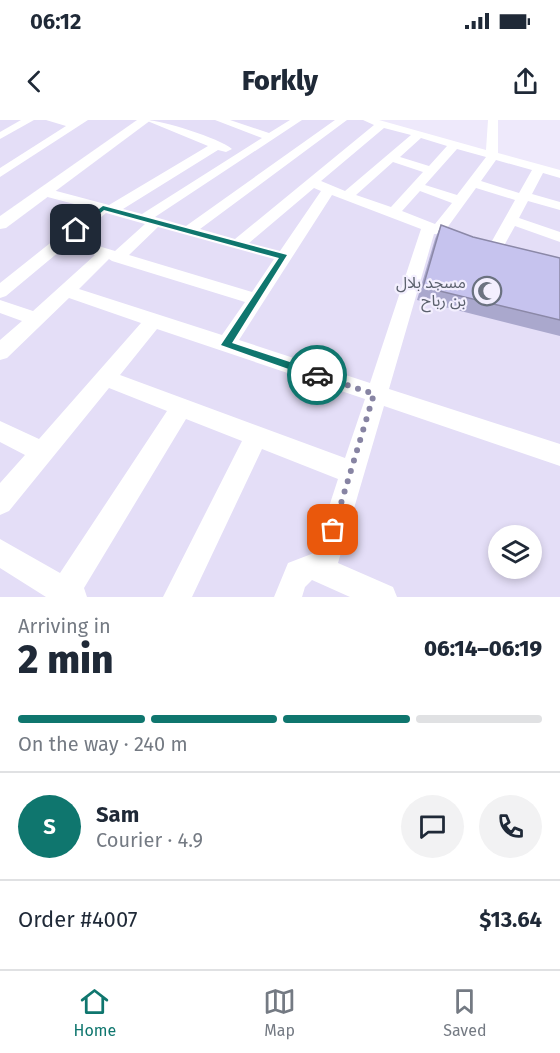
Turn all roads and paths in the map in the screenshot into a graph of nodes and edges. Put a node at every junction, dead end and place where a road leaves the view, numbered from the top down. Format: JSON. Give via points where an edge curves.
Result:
{"nodes":[{"id":1,"x":29,"y":120,"type":"edge"},
{"id":2,"x":51,"y":120,"type":"edge"},
{"id":3,"x":147,"y":120,"type":"edge"},
{"id":4,"x":220,"y":120,"type":"edge"},
{"id":5,"x":342,"y":120,"type":"edge"},
{"id":6,"x":368,"y":120,"type":"edge"},
{"id":7,"x":493,"y":120,"type":"edge"},
{"id":8,"x":290,"y":121,"type":"edge"},
{"id":9,"x":80,"y":122,"type":"edge"},
{"id":10,"x":382,"y":124,"type":"junction"},
{"id":11,"x":419,"y":134,"type":"junction"},
{"id":12,"x":0,"y":136,"type":"edge"},
{"id":13,"x":271,"y":137,"type":"junction"},
{"id":14,"x":313,"y":141,"type":"junction"},
{"id":15,"x":455,"y":144,"type":"junction"},
{"id":16,"x":218,"y":145,"type":"junction"},
{"id":17,"x":493,"y":155,"type":"junction"},
{"id":18,"x":344,"y":156,"type":"junction"},
{"id":19,"x":239,"y":158,"type":"junction"},
{"id":20,"x":392,"y":158,"type":"junction"},
{"id":21,"x":539,"y":168,"type":"junction"},
{"id":22,"x":431,"y":170,"type":"junction"},
{"id":23,"x":0,"y":173,"type":"edge"},
{"id":24,"x":268,"y":173,"type":"junction"},
{"id":25,"x":375,"y":173,"type":"junction"},
{"id":26,"x":560,"y":174,"type":"edge"},
{"id":27,"x":312,"y":183,"type":"junction"},
{"id":28,"x":473,"y":183,"type":"junction"},
{"id":29,"x":417,"y":186,"type":"junction"},
{"id":30,"x":329,"y":189,"type":"junction"},
{"id":31,"x":45,"y":192,"type":"junction"},
{"id":32,"x":347,"y":196,"type":"junction"},
{"id":33,"x":523,"y":197,"type":"junction"},
{"id":34,"x":460,"y":201,"type":"junction"},
{"id":35,"x":560,"y":206,"type":"edge"},
{"id":36,"x":107,"y":209,"type":"junction"},
{"id":37,"x":393,"y":213,"type":"junction"},
{"id":38,"x":149,"y":220,"type":"junction"},
{"id":39,"x":511,"y":220,"type":"junction"},
{"id":40,"x":0,"y":224,"type":"edge"},
{"id":41,"x":434,"y":229,"type":"junction"},
{"id":42,"x":188,"y":231,"type":"junction"},
{"id":43,"x":453,"y":236,"type":"edge"},
{"id":44,"x":560,"y":237,"type":"edge"},
{"id":45,"x":63,"y":240,"type":"junction"},
{"id":46,"x":238,"y":244,"type":"junction"},
{"id":47,"x":480,"y":245,"type":"edge"},
{"id":48,"x":112,"y":256,"type":"junction"},
{"id":49,"x":284,"y":256,"type":"junction"},
{"id":50,"x":66,"y":291,"type":"junction"},
{"id":51,"x":0,"y":292,"type":"edge"},
{"id":52,"x":256,"y":299,"type":"junction"},
{"id":53,"x":0,"y":306,"type":"edge"},
{"id":54,"x":36,"y":319,"type":"junction"},
{"id":55,"x":154,"y":320,"type":"junction"},
{"id":56,"x":226,"y":345,"type":"junction"},
{"id":57,"x":0,"y":352,"type":"edge"},
{"id":58,"x":105,"y":378,"type":"junction"},
{"id":59,"x":374,"y":394,"type":"junction"},
{"id":60,"x":182,"y":407,"type":"junction"},
{"id":61,"x":0,"y":431,"type":"edge"},
{"id":62,"x":257,"y":436,"type":"junction"},
{"id":63,"x":42,"y":452,"type":"junction"},
{"id":64,"x":560,"y":455,"type":"edge"},
{"id":65,"x":350,"y":472,"type":"junction"},
{"id":66,"x":0,"y":502,"type":"edge"},
{"id":67,"x":0,"y":553,"type":"edge"},
{"id":68,"x":322,"y":569,"type":"junction"},
{"id":69,"x":69,"y":595,"type":"edge"},
{"id":70,"x":177,"y":597,"type":"edge"},
{"id":71,"x":288,"y":597,"type":"edge"},
{"id":72,"x":383,"y":597,"type":"edge"}],
"edges":[{"from":1,"to":12,"type":"street"},
{"from":2,"to":9,"type":"street"},
{"from":3,"to":16,"type":"street"},
{"from":3,"to":31,"type":"street"},
{"from":4,"to":13,"type":"street"},
{"from":5,"to":14,"type":"street"},
{"from":6,"to":10,"type":"street"},
{"from":7,"to":17,"type":"street"},
{"from":8,"to":13,"type":"street"},
{"from":9,"to":23,"type":"street"},
{"from":10,"to":11,"type":"street"},
{"from":10,"to":18,"type":"street"},
{"from":11,"to":15,"type":"street"},
{"from":11,"to":20,"type":"street"},
{"from":13,"to":19,"type":"street"},
{"from":14,"to":18,"type":"street"},
{"from":14,"to":24,"type":"street"},
{"from":15,"to":17,"type":"street"},
{"from":15,"to":22,"type":"street"},
{"from":16,"to":19,"type":"street"},
{"from":16,"to":36,"type":"street"},
{"from":17,"to":21,"type":"street"},
{"from":17,"to":28,"type":"street"},
{"from":18,"to":25,"type":"street"},
{"from":18,"to":27,"type":"street"},
{"from":19,"to":24,"type":"street"},
{"from":19,"to":38,"type":"street"},
{"from":20,"to":22,"type":"street"},
{"from":20,"to":25,"type":"street"},
{"from":21,"to":26,"type":"street"},
{"from":21,"to":33,"type":"street"},
{"from":22,"to":29,"type":"street"},
{"from":24,"to":42,"type":"street"},
{"from":25,"to":32,"type":"street"},
{"from":27,"to":30,"type":"street"},
{"from":27,"to":46,"type":"street"},
{"from":28,"to":33,"type":"street"},
{"from":28,"to":34,"type":"street"},
{"from":29,"to":34,"type":"street"},
{"from":29,"to":37,"type":"street"},
{"from":30,"to":32,"type":"street"},
{"from":30,"to":49,"type":"street"},
{"from":31,"to":36,"type":"street"},
{"from":31,"to":40,"type":"street"},
{"from":32,"to":37,"type":"street"},
{"from":33,"to":35,"type":"street"},
{"from":33,"to":39,"type":"street"},
{"from":34,"to":41,"type":"street"},
{"from":36,"to":38,"type":"street"},
{"from":36,"to":45,"type":"street"},
{"from":37,"to":41,"type":"street"},
{"from":38,"to":42,"type":"street"},
{"from":38,"to":48,"type":"street"},
{"from":39,"to":44,"type":"street"},
{"from":39,"to":47,"type":"street","via":[[502,248]]},
{"from":41,"to":43,"type":"street"},
{"from":41,"to":59,"type":"street"},
{"from":42,"to":46,"type":"street"},
{"from":45,"to":48,"type":"street"},
{"from":45,"to":51,"type":"street"},
{"from":46,"to":49,"type":"street"},
{"from":48,"to":50,"type":"street"},
{"from":48,"to":52,"type":"street"},
{"from":49,"to":52,"type":"street"},
{"from":50,"to":54,"type":"street"},
{"from":50,"to":55,"type":"street"},
{"from":52,"to":56,"type":"street"},
{"from":53,"to":54,"type":"street"},
{"from":54,"to":57,"type":"street"},
{"from":55,"to":56,"type":"street"},
{"from":55,"to":58,"type":"street"},
{"from":56,"to":59,"type":"street"},
{"from":58,"to":60,"type":"street"},
{"from":58,"to":63,"type":"street"},
{"from":59,"to":64,"type":"street"},
{"from":59,"to":65,"type":"street"},
{"from":60,"to":62,"type":"street"},
{"from":60,"to":69,"type":"street"},
{"from":61,"to":63,"type":"street"},
{"from":62,"to":65,"type":"street"},
{"from":62,"to":70,"type":"street"},
{"from":63,"to":66,"type":"street"},
{"from":65,"to":68,"type":"street"},
{"from":67,"to":69,"type":"street"},
{"from":68,"to":71,"type":"street","via":[[303,568],[296,574]]},
{"from":68,"to":72,"type":"street"}]}
